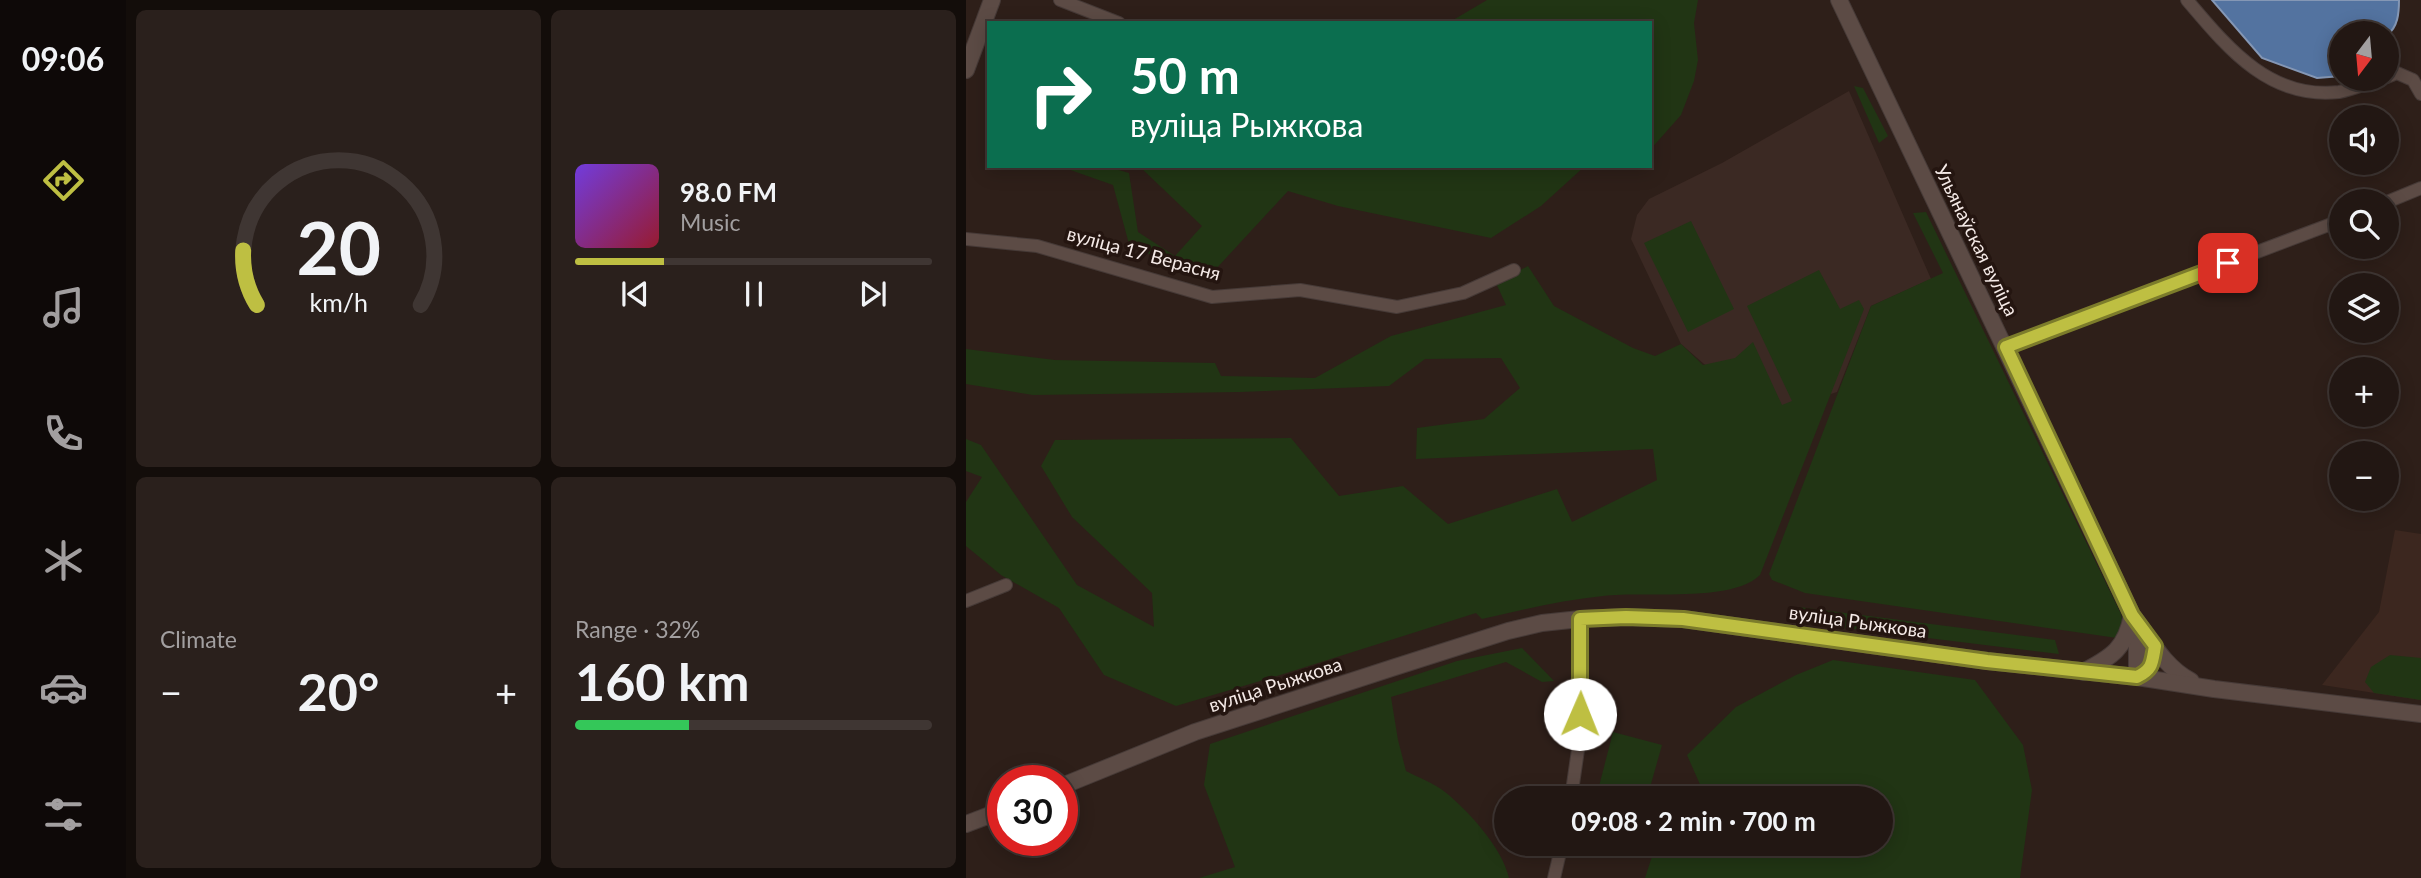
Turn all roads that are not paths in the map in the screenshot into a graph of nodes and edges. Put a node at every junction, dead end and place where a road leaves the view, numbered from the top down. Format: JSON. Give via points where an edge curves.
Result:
{"nodes":[{"id":1,"x":992,"y":0,"type":"edge"},
{"id":2,"x":1060,"y":0,"type":"edge"},
{"id":3,"x":1839,"y":0,"type":"edge"},
{"id":4,"x":2187,"y":0,"type":"edge"},
{"id":5,"x":1114,"y":21,"type":"edge"},
{"id":6,"x":966,"y":69,"type":"edge"},
{"id":7,"x":2399,"y":75,"type":"edge"},
{"id":8,"x":2343,"y":91,"type":"edge"},
{"id":9,"x":2421,"y":94,"type":"edge"},
{"id":10,"x":2421,"y":188,"type":"edge"},
{"id":11,"x":2399,"y":197,"type":"edge"},
{"id":12,"x":2329,"y":225,"type":"edge"},
{"id":13,"x":966,"y":239,"type":"edge"},
{"id":14,"x":1514,"y":270,"type":"dead end"},
{"id":15,"x":2006,"y":347,"type":"junction"},
{"id":16,"x":1006,"y":585,"type":"dead end"},
{"id":17,"x":966,"y":601,"type":"edge"},
{"id":18,"x":2132,"y":615,"type":"junction"},
{"id":19,"x":1580,"y":619,"type":"junction"},
{"id":20,"x":2155,"y":646,"type":"junction"},
{"id":21,"x":2083,"y":672,"type":"junction"},
{"id":22,"x":2137,"y":677,"type":"junction"},
{"id":23,"x":2200,"y":685,"type":"junction"},
{"id":24,"x":2421,"y":714,"type":"edge"},
{"id":25,"x":1078,"y":780,"type":"edge"},
{"id":26,"x":1573,"y":786,"type":"edge"},
{"id":27,"x":987,"y":816,"type":"edge"},
{"id":28,"x":966,"y":824,"type":"edge"},
{"id":29,"x":1559,"y":856,"type":"edge"},
{"id":30,"x":1554,"y":878,"type":"edge"}],
"edges":[{"from":1,"to":6,"type":"main road"},
{"from":2,"to":5,"type":"street"},
{"from":3,"to":15,"type":"main road","name":"Ульянаўская вуліца"},
{"from":4,"to":8,"type":"street","via":[[2230,50],[2266,78],[2303,91]]},
{"from":7,"to":9,"type":"street","via":[[2413,80]]},
{"from":10,"to":11,"type":"street"},
{"from":12,"to":15,"type":"street"},
{"from":13,"to":14,"type":"street","name":"вуліца 17 Верасня","via":[[1037,246],[1212,297],[1300,290],[1397,307],[1463,293]]},
{"from":15,"to":18,"type":"main road","name":"Ульянаўская вуліца"},
{"from":16,"to":17,"type":"street"},
{"from":18,"to":20,"type":"main road","name":"Ульянаўская вуліца"},
{"from":18,"to":21,"type":"main road","via":[[2124,642],[2113,655]]},
{"from":18,"to":22,"type":"main road"},
{"from":19,"to":21,"type":"main road","name":"вуліца Рыжкова","via":[[1683,619]]},
{"from":19,"to":25,"type":"main road","name":"вуліца Рыжкова","via":[[1508,631],[1195,732]]},
{"from":19,"to":26,"type":"street","via":[[1580,736]]},
{"from":20,"to":22,"type":"main road","via":[[2147,672]]},
{"from":20,"to":23,"type":"main road","name":"Ульянаўская вуліца","via":[[2174,671]]},
{"from":21,"to":22,"type":"main road","name":"вуліца Рыжкова"},
{"from":22,"to":23,"type":"main road","name":"вуліца Рыжкова"},
{"from":23,"to":24,"type":"main road","name":"вуліца Рыжкова"},
{"from":27,"to":28,"type":"main road"},
{"from":29,"to":30,"type":"street"}]}
